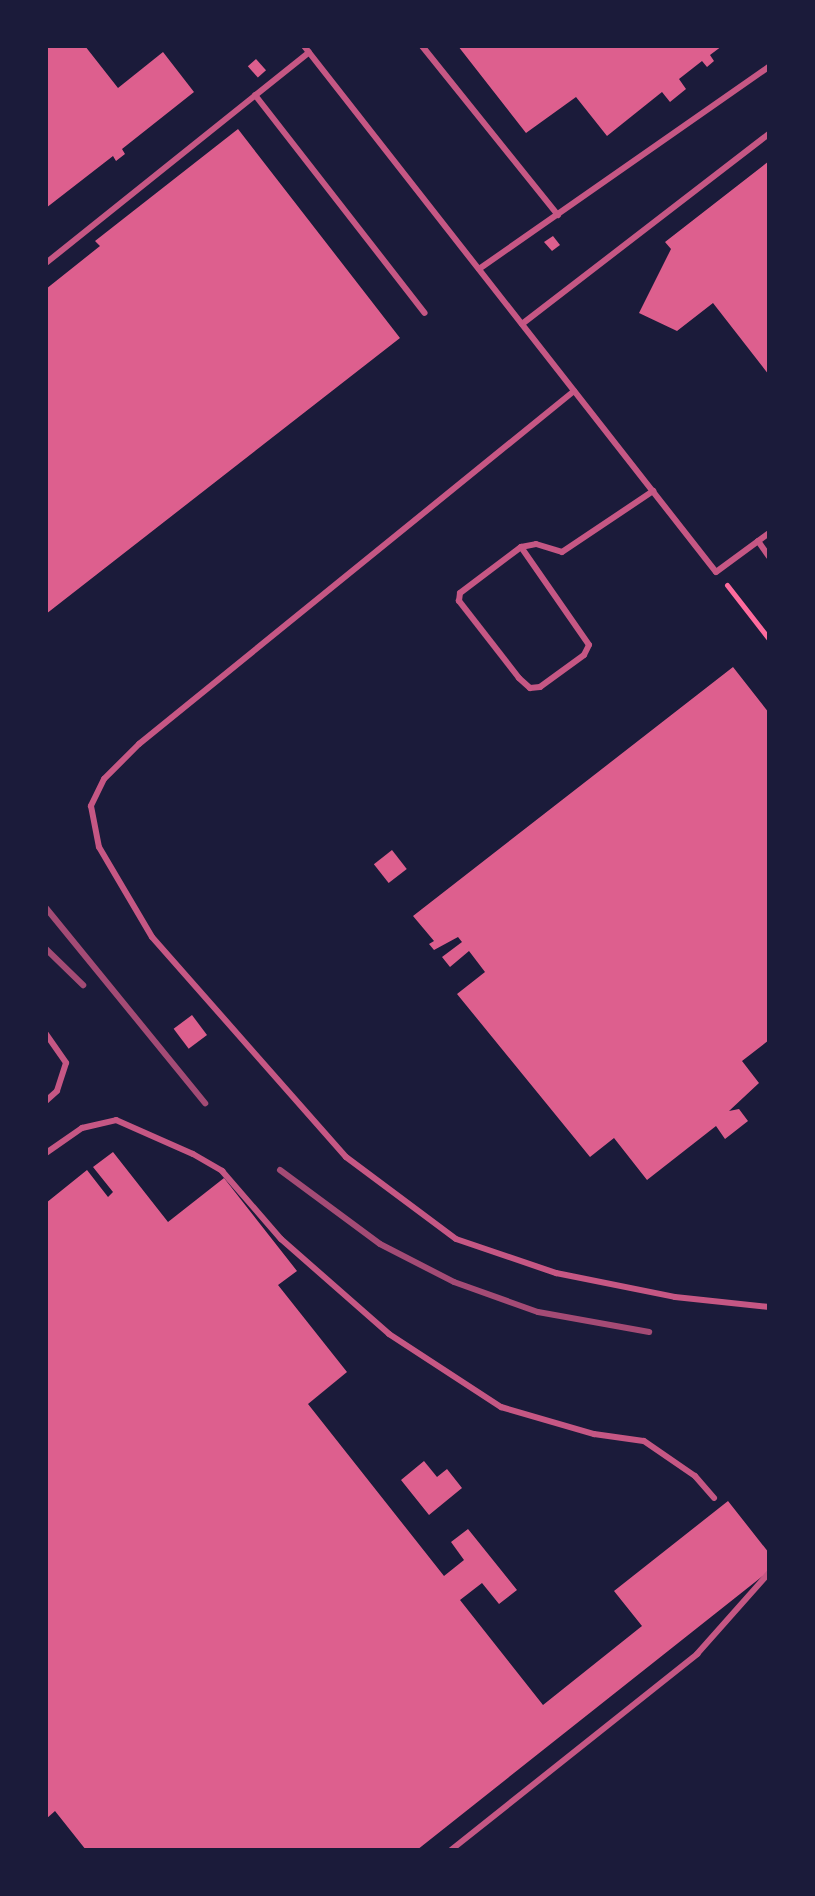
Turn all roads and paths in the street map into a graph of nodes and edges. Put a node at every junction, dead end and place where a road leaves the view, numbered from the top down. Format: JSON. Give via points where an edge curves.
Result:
{"nodes":[{"id":1,"x":422,"y":46,"type":"edge"},
{"id":2,"x":306,"y":49,"type":"edge"},
{"id":3,"x":769,"y":67,"type":"edge"},
{"id":4,"x":255,"y":95,"type":"junction"},
{"id":5,"x":769,"y":134,"type":"edge"},
{"id":6,"x":558,"y":215,"type":"junction"},
{"id":7,"x":46,"y":263,"type":"edge"},
{"id":8,"x":479,"y":269,"type":"junction"},
{"id":9,"x":425,"y":313,"type":"dead end"},
{"id":10,"x":522,"y":324,"type":"junction"},
{"id":11,"x":574,"y":391,"type":"junction"},
{"id":12,"x":653,"y":491,"type":"junction"},
{"id":13,"x":769,"y":533,"type":"edge"},
{"id":14,"x":758,"y":541,"type":"junction"},
{"id":15,"x":521,"y":547,"type":"junction"},
{"id":16,"x":769,"y":557,"type":"edge"},
{"id":17,"x":716,"y":572,"type":"junction"},
{"id":18,"x":769,"y":639,"type":"edge"},
{"id":19,"x":46,"y":1034,"type":"edge"},
{"id":20,"x":46,"y":1101,"type":"edge"},
{"id":21,"x":46,"y":1153,"type":"edge"},
{"id":22,"x":769,"y":1307,"type":"edge"},
{"id":23,"x":714,"y":1498,"type":"dead end"},
{"id":24,"x":769,"y":1573,"type":"edge"},
{"id":25,"x":451,"y":1850,"type":"edge"}],
"edges":[{"from":1,"to":6,"type":"lane"},
{"from":2,"to":4,"type":"lane"},
{"from":2,"to":8,"type":"lane"},
{"from":3,"to":6,"type":"lane"},
{"from":4,"to":7,"type":"lane"},
{"from":4,"to":9,"type":"lane"},
{"from":5,"to":10,"type":"lane"},
{"from":6,"to":8,"type":"lane"},
{"from":8,"to":10,"type":"lane"},
{"from":10,"to":11,"type":"lane"},
{"from":11,"to":12,"type":"lane"},
{"from":11,"to":22,"type":"lane","via":[[139,744],[104,779],[91,806],[99,847],[152,937],[346,1157],[456,1239],[556,1273],[675,1297]]},
{"from":12,"to":15,"type":"lane","via":[[562,552],[536,544]]},
{"from":12,"to":17,"type":"lane"},
{"from":13,"to":14,"type":"lane"},
{"from":14,"to":16,"type":"lane"},
{"from":14,"to":17,"type":"lane"},
{"from":15,"to":15,"type":"lane","via":[[466,584],[459,601],[530,688],[540,687],[584,655],[589,645]]},
{"from":17,"to":18,"type":"path"},
{"from":19,"to":20,"type":"lane","via":[[66,1063],[57,1091]]},
{"from":21,"to":23,"type":"lane","via":[[82,1128],[116,1120],[193,1154],[222,1171],[281,1239],[389,1334],[501,1407],[594,1434],[644,1441],[695,1476]]},
{"from":24,"to":25,"type":"lane","via":[[728,1625],[646,1697]]}]}
